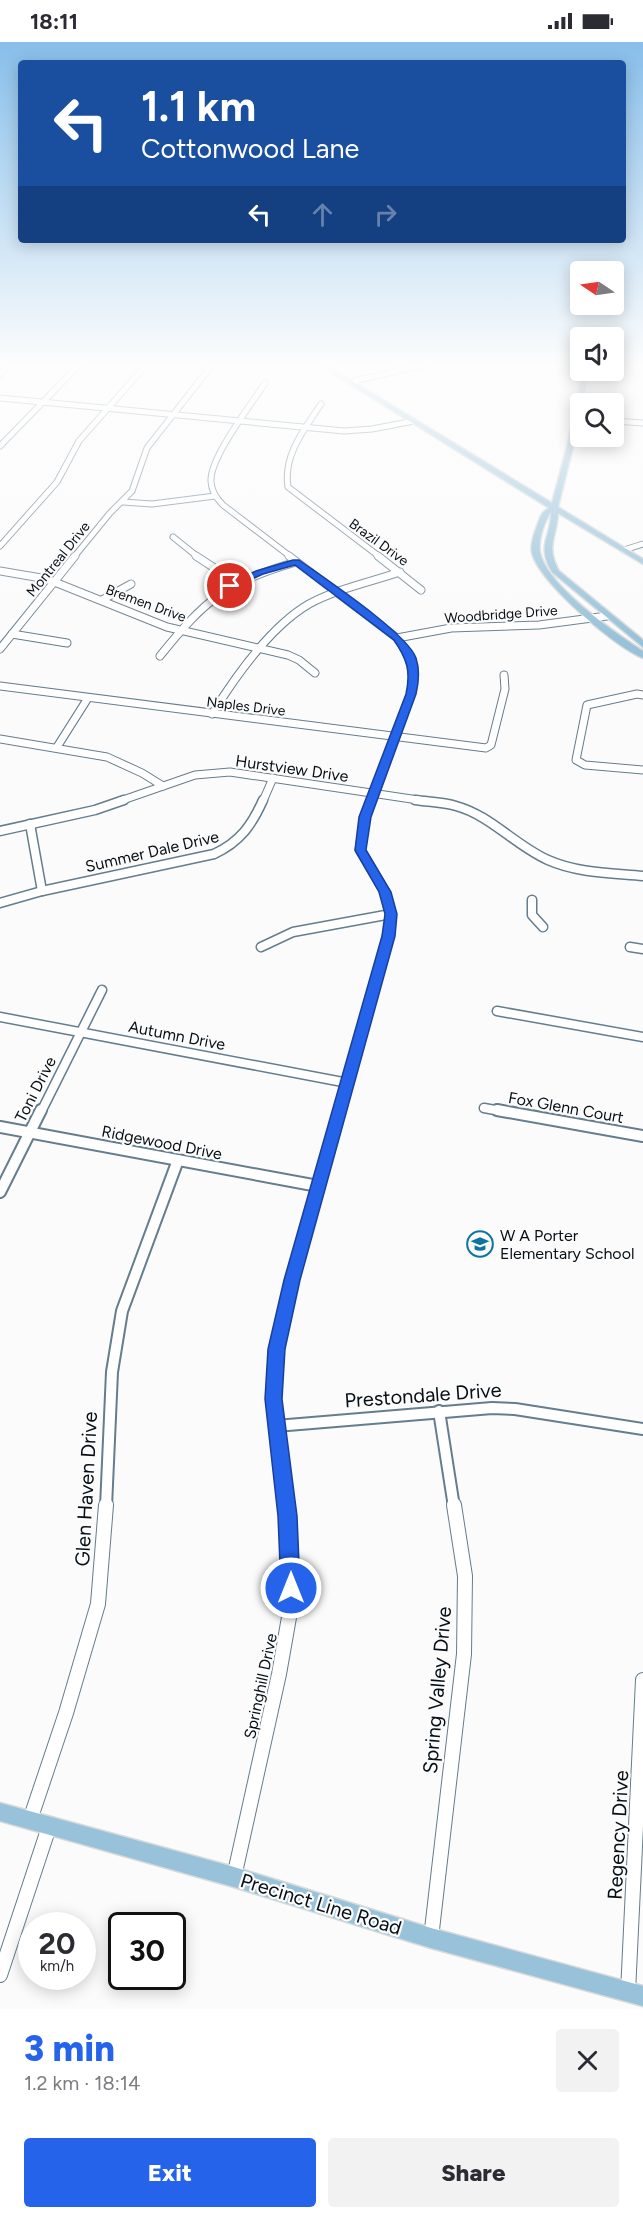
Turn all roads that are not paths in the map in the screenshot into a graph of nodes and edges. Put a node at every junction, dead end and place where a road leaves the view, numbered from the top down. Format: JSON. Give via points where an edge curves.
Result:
{"nodes":[{"id":1,"x":71,"y":457,"type":"edge"},
{"id":2,"x":143,"y":457,"type":"edge"},
{"id":3,"x":218,"y":457,"type":"edge"},
{"id":4,"x":291,"y":457,"type":"edge"},
{"id":5,"x":472,"y":457,"type":"edge"},
{"id":6,"x":568,"y":457,"type":"edge"},
{"id":7,"x":215,"y":496,"type":"junction"},
{"id":8,"x":123,"y":502,"type":"junction"},
{"id":9,"x":554,"y":508,"type":"junction"},
{"id":10,"x":173,"y":537,"type":"dead end"},
{"id":11,"x":643,"y":544,"type":"edge"},
{"id":12,"x":0,"y":546,"type":"edge"},
{"id":13,"x":624,"y":550,"type":"junction"},
{"id":14,"x":296,"y":562,"type":"junction"},
{"id":15,"x":643,"y":562,"type":"edge"},
{"id":16,"x":0,"y":571,"type":"edge"},
{"id":17,"x":400,"y":572,"type":"junction"},
{"id":18,"x":55,"y":582,"type":"junction"},
{"id":19,"x":236,"y":582,"type":"junction"},
{"id":20,"x":131,"y":584,"type":"dead end"},
{"id":21,"x":421,"y":590,"type":"dead end"},
{"id":22,"x":338,"y":593,"type":"junction"},
{"id":23,"x":102,"y":600,"type":"junction"},
{"id":24,"x":607,"y":616,"type":"junction"},
{"id":25,"x":595,"y":618,"type":"junction"},
{"id":26,"x":182,"y":630,"type":"junction"},
{"id":27,"x":12,"y":634,"type":"junction"},
{"id":28,"x":397,"y":638,"type":"junction"},
{"id":29,"x":67,"y":643,"type":"dead end"},
{"id":30,"x":643,"y":644,"type":"edge"},
{"id":31,"x":262,"y":648,"type":"junction"},
{"id":32,"x":0,"y":649,"type":"edge"},
{"id":33,"x":643,"y":655,"type":"edge"},
{"id":34,"x":160,"y":656,"type":"dead end"},
{"id":35,"x":315,"y":673,"type":"dead end"},
{"id":36,"x":504,"y":675,"type":"dead end"},
{"id":37,"x":0,"y":686,"type":"edge"},
{"id":38,"x":643,"y":695,"type":"edge"},
{"id":39,"x":88,"y":699,"type":"junction"},
{"id":40,"x":212,"y":714,"type":"junction"},
{"id":41,"x":394,"y":737,"type":"junction"},
{"id":42,"x":0,"y":739,"type":"edge"},
{"id":43,"x":57,"y":747,"type":"junction"},
{"id":44,"x":643,"y":770,"type":"edge"},
{"id":45,"x":273,"y":778,"type":"junction"},
{"id":46,"x":163,"y":786,"type":"junction"},
{"id":47,"x":373,"y":794,"type":"junction"},
{"id":48,"x":30,"y":824,"type":"junction"},
{"id":49,"x":0,"y":831,"type":"edge"},
{"id":50,"x":643,"y":876,"type":"edge"},
{"id":51,"x":42,"y":891,"type":"junction"},
{"id":52,"x":532,"y":900,"type":"dead end"},
{"id":53,"x":0,"y":903,"type":"edge"},
{"id":54,"x":391,"y":914,"type":"junction"},
{"id":55,"x":543,"y":927,"type":"dead end"},
{"id":56,"x":261,"y":946,"type":"dead end"},
{"id":57,"x":630,"y":947,"type":"dead end"},
{"id":58,"x":643,"y":949,"type":"edge"},
{"id":59,"x":102,"y":990,"type":"dead end"},
{"id":60,"x":497,"y":1011,"type":"dead end"},
{"id":61,"x":0,"y":1017,"type":"edge"},
{"id":62,"x":81,"y":1032,"type":"junction"},
{"id":63,"x":643,"y":1037,"type":"edge"},
{"id":64,"x":348,"y":1083,"type":"junction"},
{"id":65,"x":484,"y":1108,"type":"dead end"},
{"id":66,"x":0,"y":1127,"type":"edge"},
{"id":67,"x":31,"y":1132,"type":"junction"},
{"id":68,"x":643,"y":1136,"type":"edge"},
{"id":69,"x":178,"y":1160,"type":"junction"},
{"id":70,"x":318,"y":1186,"type":"junction"},
{"id":71,"x":0,"y":1192,"type":"edge"},
{"id":72,"x":439,"y":1411,"type":"junction"},
{"id":73,"x":276,"y":1426,"type":"junction"},
{"id":74,"x":643,"y":1429,"type":"edge"},
{"id":75,"x":643,"y":1680,"type":"edge"},
{"id":76,"x":0,"y":1812,"type":"edge"},
{"id":77,"x":30,"y":1820,"type":"junction"},
{"id":78,"x":49,"y":1827,"type":"junction"},
{"id":79,"x":234,"y":1877,"type":"junction"},
{"id":80,"x":431,"y":1938,"type":"junction"},
{"id":81,"x":0,"y":1975,"type":"edge"},
{"id":82,"x":636,"y":1994,"type":"edge"}],
"edges":[{"from":1,"to":12,"type":"street","via":[[57,482]]},
{"from":2,"to":8,"type":"street","name":"Montreal Drive","via":[[132,491]]},
{"from":3,"to":7,"type":"street","via":[[210,475]]},
{"from":4,"to":17,"type":"street","name":"Brazil Drive","via":[[287,465],[288,487]]},
{"from":5,"to":9,"type":"main road"},
{"from":6,"to":9,"type":"main road"},
{"from":7,"to":8,"type":"street","via":[[162,503]]},
{"from":7,"to":14,"type":"street","name":"Springhill Drive"},
{"from":8,"to":18,"type":"street","name":"Montreal Drive"},
{"from":9,"to":13,"type":"main road"},
{"from":9,"to":24,"type":"main road","via":[[547,546],[551,564],[562,579]]},
{"from":9,"to":25,"type":"main road","via":[[546,512],[537,539],[542,569]]},
{"from":10,"to":19,"type":"street","via":[[207,565]]},
{"from":11,"to":13,"type":"street"},
{"from":13,"to":15,"type":"main road"},
{"from":14,"to":19,"type":"street"},
{"from":14,"to":22,"type":"street","name":"Springhill Drive"},
{"from":16,"to":18,"type":"street","name":"Bremen Drive"},
{"from":17,"to":21,"type":"street","name":"Brazil Drive"},
{"from":17,"to":22,"type":"street"},
{"from":18,"to":23,"type":"street","name":"Bremen Drive"},
{"from":18,"to":27,"type":"street","name":"Montreal Drive"},
{"from":19,"to":26,"type":"street"},
{"from":20,"to":23,"type":"street"},
{"from":22,"to":28,"type":"street","name":"Springhill Drive"},
{"from":22,"to":31,"type":"street","via":[[291,617]]},
{"from":23,"to":26,"type":"street","name":"Bremen Drive"},
{"from":24,"to":25,"type":"street","name":"Woodbridge Drive"},
{"from":24,"to":30,"type":"main road"},
{"from":25,"to":28,"type":"street","name":"Woodbridge Drive","via":[[539,625],[451,628]]},
{"from":25,"to":33,"type":"main road"},
{"from":26,"to":31,"type":"street","name":"Bremen Drive"},
{"from":26,"to":34,"type":"street"},
{"from":27,"to":29,"type":"street"},
{"from":27,"to":32,"type":"street","name":"Montreal Drive"},
{"from":28,"to":41,"type":"street","name":"Springhill Drive","via":[[410,656],[415,676]]},
{"from":31,"to":35,"type":"street","name":"Bremen Drive","via":[[299,660]]},
{"from":31,"to":40,"type":"street","via":[[231,683]]},
{"from":36,"to":41,"type":"street","name":"Naples Drive","via":[[505,689],[490,747]]},
{"from":37,"to":39,"type":"street","name":"Naples Drive"},
{"from":38,"to":44,"type":"street","via":[[587,705],[576,760],[585,765]]},
{"from":39,"to":40,"type":"street","name":"Naples Drive"},
{"from":39,"to":43,"type":"street"},
{"from":40,"to":41,"type":"street","name":"Naples Drive"},
{"from":41,"to":47,"type":"street","name":"Springhill Drive"},
{"from":42,"to":43,"type":"street"},
{"from":43,"to":46,"type":"street","via":[[114,759]]},
{"from":45,"to":46,"type":"street","name":"Hurstview Drive","via":[[217,772]]},
{"from":45,"to":47,"type":"street","name":"Hurstview Drive"},
{"from":45,"to":51,"type":"street","name":"Summer Dale Drive","via":[[244,835],[229,848]]},
{"from":46,"to":48,"type":"street","name":"Hurstview Drive","via":[[94,810]]},
{"from":47,"to":50,"type":"street","name":"Hurstview Drive","via":[[457,806],[556,863]]},
{"from":47,"to":54,"type":"street","name":"Springhill Drive","via":[[360,850],[385,892]]},
{"from":48,"to":49,"type":"street","name":"Hurstview Drive"},
{"from":48,"to":51,"type":"street"},
{"from":51,"to":53,"type":"street","name":"Summer Dale Drive"},
{"from":52,"to":55,"type":"street","via":[[532,916]]},
{"from":54,"to":56,"type":"street","via":[[293,932]]},
{"from":54,"to":64,"type":"street","name":"Springhill Drive","via":[[389,936]]},
{"from":57,"to":58,"type":"street"},
{"from":59,"to":62,"type":"street","name":"Toni Drive"},
{"from":60,"to":63,"type":"street"},
{"from":61,"to":62,"type":"street","name":"Autumn Drive"},
{"from":62,"to":64,"type":"street","name":"Autumn Drive"},
{"from":62,"to":67,"type":"street","name":"Toni Drive"},
{"from":64,"to":70,"type":"street","name":"Springhill Drive"},
{"from":65,"to":68,"type":"street","name":"Fox Glenn Court"},
{"from":66,"to":67,"type":"street","name":"Ridgewood Drive"},
{"from":67,"to":69,"type":"street","name":"Ridgewood Drive"},
{"from":67,"to":71,"type":"street","name":"Toni Drive"},
{"from":69,"to":70,"type":"street","name":"Ridgewood Drive"},
{"from":69,"to":77,"type":"street","name":"Glen Haven Drive","via":[[122,1311],[112,1372],[98,1604]]},
{"from":70,"to":73,"type":"street","name":"Springhill Drive","via":[[277,1349]]},
{"from":72,"to":73,"type":"street","name":"Prestondale Drive"},
{"from":72,"to":74,"type":"street","name":"Prestondale Drive","via":[[515,1409]]},
{"from":72,"to":80,"type":"street","name":"Spring Valley Drive","via":[[465,1576],[464,1654]]},
{"from":73,"to":79,"type":"street","name":"Springhill Drive","via":[[290,1551],[291,1606]]},
{"from":75,"to":82,"type":"street","name":"Regency Drive"},
{"from":76,"to":77,"type":"main road","name":"Precinct Line Road"},
{"from":77,"to":78,"type":"main road","name":"Precinct Line Road"},
{"from":78,"to":79,"type":"main road","name":"Precinct Line Road"},
{"from":78,"to":81,"type":"street"},
{"from":79,"to":80,"type":"main road","name":"Precinct Line Road"},
{"from":80,"to":82,"type":"main road","name":"Precinct Line Road"}]}
